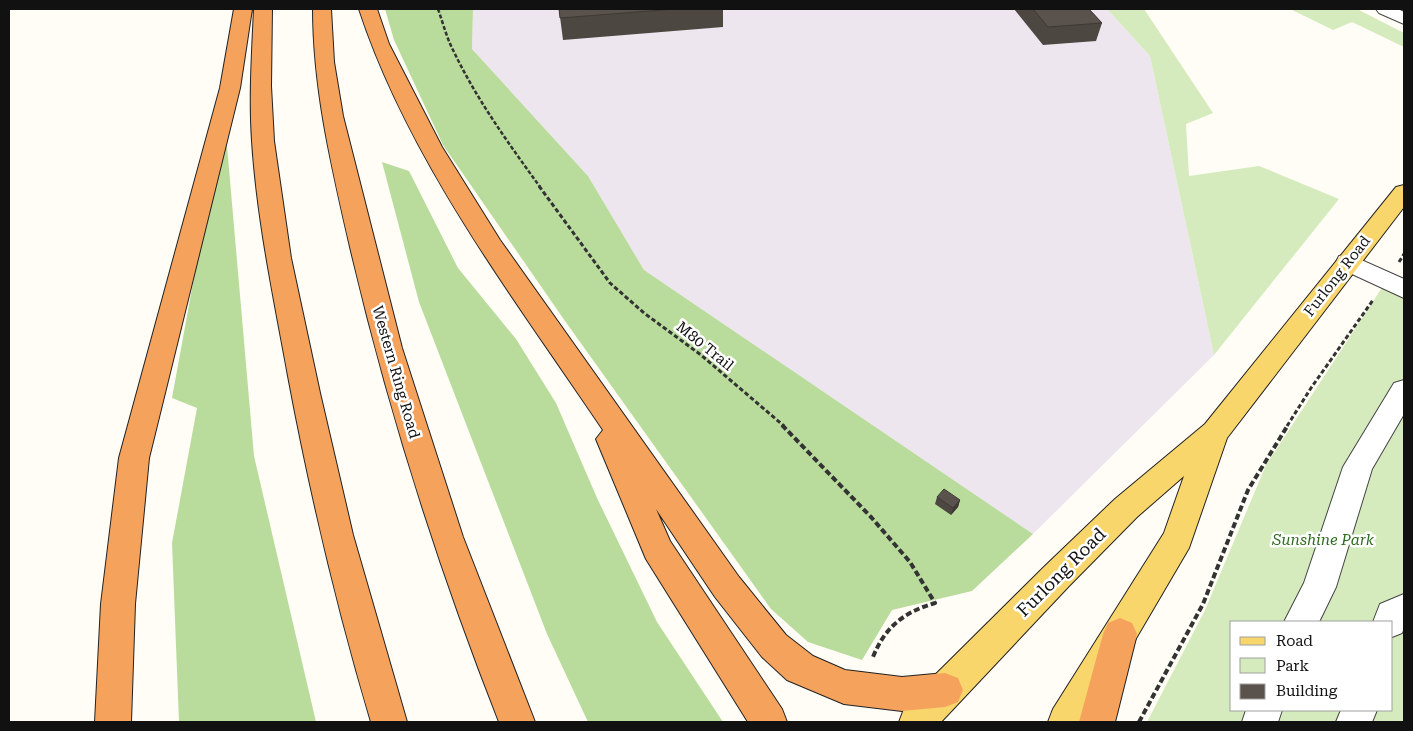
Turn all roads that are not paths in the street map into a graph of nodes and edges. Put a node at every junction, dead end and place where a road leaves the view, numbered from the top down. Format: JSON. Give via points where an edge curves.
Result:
{"nodes":[{"id":1,"x":243,"y":9,"type":"edge"},
{"id":2,"x":263,"y":9,"type":"edge"},
{"id":3,"x":322,"y":9,"type":"edge"},
{"id":4,"x":368,"y":9,"type":"edge"},
{"id":5,"x":1385,"y":9,"type":"edge"},
{"id":6,"x":1404,"y":19,"type":"edge"},
{"id":7,"x":1404,"y":192,"type":"edge"},
{"id":8,"x":1348,"y":262,"type":"junction"},
{"id":9,"x":1395,"y":284,"type":"edge"},
{"id":10,"x":589,"y":387,"type":"junction"},
{"id":11,"x":1404,"y":390,"type":"edge"},
{"id":12,"x":1215,"y":432,"type":"junction"},
{"id":13,"x":1404,"y":609,"type":"edge"},
{"id":14,"x":1302,"y":621,"type":"edge"},
{"id":15,"x":1390,"y":621,"type":"edge"},
{"id":16,"x":1120,"y":634,"type":"junction"},
{"id":17,"x":945,"y":690,"type":"junction"},
{"id":18,"x":113,"y":722,"type":"edge"},
{"id":19,"x":389,"y":722,"type":"edge"},
{"id":20,"x":517,"y":722,"type":"edge"},
{"id":21,"x":769,"y":722,"type":"edge"},
{"id":22,"x":917,"y":722,"type":"edge"},
{"id":23,"x":1066,"y":722,"type":"edge"},
{"id":24,"x":1097,"y":722,"type":"edge"}],
"edges":[{"from":1,"to":18,"type":"highway","via":[[230,88],[134,458],[118,604]]},
{"from":2,"to":19,"type":"highway","via":[[261,110],[268,185],[283,279],[339,543]]},
{"from":3,"to":20,"type":"highway","name":"Western Ring Road","via":[[324,56],[343,167],[394,370],[437,510]]},
{"from":4,"to":10,"type":"highway","via":[[380,44],[431,147],[491,245]]},
{"from":5,"to":6,"type":"lane"},
{"from":7,"to":8,"type":"main road","name":"Furlong Road"},
{"from":8,"to":9,"type":"lane"},
{"from":8,"to":12,"type":"main road","name":"Furlong Road"},
{"from":10,"to":17,"type":"highway","via":[[727,587],[774,646],[800,668],[844,687],[902,694]]},
{"from":10,"to":21,"type":"highway","via":[[657,549]]},
{"from":11,"to":14,"type":"lane","via":[[1358,467],[1319,587]]},
{"from":12,"to":16,"type":"main road","name":"Furlong Road","via":[[1178,538]]},
{"from":12,"to":17,"type":"main road","name":"Furlong Road","via":[[1126,508]]},
{"from":13,"to":15,"type":"lane","via":[[1392,615]]},
{"from":16,"to":23,"type":"main road","name":"Furlong Road"},
{"from":16,"to":24,"type":"highway"},
{"from":17,"to":22,"type":"main road","name":"Furlong Road"}]}
